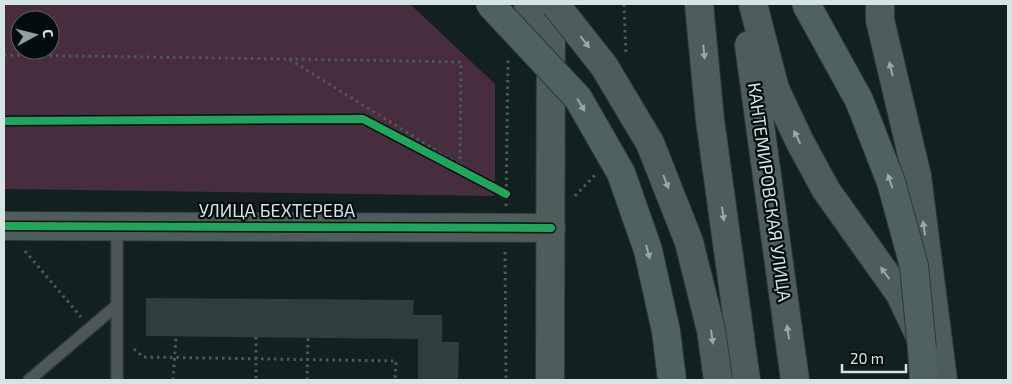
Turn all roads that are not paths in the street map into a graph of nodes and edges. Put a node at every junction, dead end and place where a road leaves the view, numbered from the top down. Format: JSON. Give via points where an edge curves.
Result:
{"nodes":[{"id":1,"x":490,"y":4,"type":"edge"},
{"id":2,"x":528,"y":4,"type":"edge"},
{"id":3,"x":551,"y":4,"type":"edge"},
{"id":4,"x":555,"y":4,"type":"edge"},
{"id":5,"x":699,"y":4,"type":"edge"},
{"id":6,"x":745,"y":4,"type":"edge"},
{"id":7,"x":753,"y":4,"type":"edge"},
{"id":8,"x":806,"y":4,"type":"edge"},
{"id":9,"x":880,"y":4,"type":"edge"},
{"id":10,"x":551,"y":100,"type":"junction"},
{"id":11,"x":117,"y":226,"type":"junction"},
{"id":12,"x":551,"y":228,"type":"junction"},
{"id":13,"x":12,"y":235,"type":"edge"},
{"id":14,"x":116,"y":306,"type":"junction"},
{"id":15,"x":29,"y":380,"type":"edge"},
{"id":16,"x":117,"y":380,"type":"edge"},
{"id":17,"x":550,"y":380,"type":"edge"},
{"id":18,"x":672,"y":380,"type":"edge"},
{"id":19,"x":718,"y":380,"type":"edge"},
{"id":20,"x":746,"y":380,"type":"edge"},
{"id":21,"x":795,"y":380,"type":"edge"},
{"id":22,"x":924,"y":380,"type":"edge"},
{"id":23,"x":935,"y":380,"type":"edge"},
{"id":24,"x":943,"y":380,"type":"edge"}],
"edges":[{"from":1,"to":18,"type":"main road","one_way":true,"bridge":true,"via":[[578,98],[621,173],[648,250],[666,331]]},
{"from":2,"to":10,"type":"main road","via":[[536,24]]},
{"from":3,"to":10,"type":"main road"},
{"from":4,"to":19,"type":"main road","one_way":true,"bridge":true,"via":[[604,66],[650,143],[689,242],[711,330]]},
{"from":5,"to":20,"type":"main road","one_way":true,"via":[[710,120]]},
{"from":21,"to":6,"type":"main road","name":"КАНТЕМИРОВСКАЯ УЛИЦА","one_way":true},
{"from":23,"to":7,"type":"main road","one_way":true,"via":[[924,344],[900,294],[826,190],[800,142],[775,89]]},
{"from":22,"to":8,"type":"main road","one_way":true,"bridge":true,"via":[[914,266],[891,182],[859,100]]},
{"from":24,"to":9,"type":"main road","one_way":true,"via":[[917,176],[880,20]]},
{"from":10,"to":12,"type":"main road"},
{"from":11,"to":12,"type":"main road","name":"УЛИЦА БЕХТЕРЕВА"},
{"from":11,"to":13,"type":"main road","name":"УЛИЦА БЕХТЕРЕВА"},
{"from":11,"to":14,"type":"lane"},
{"from":12,"to":17,"type":"main road"},
{"from":14,"to":15,"type":"lane"},
{"from":14,"to":16,"type":"lane"}]}
